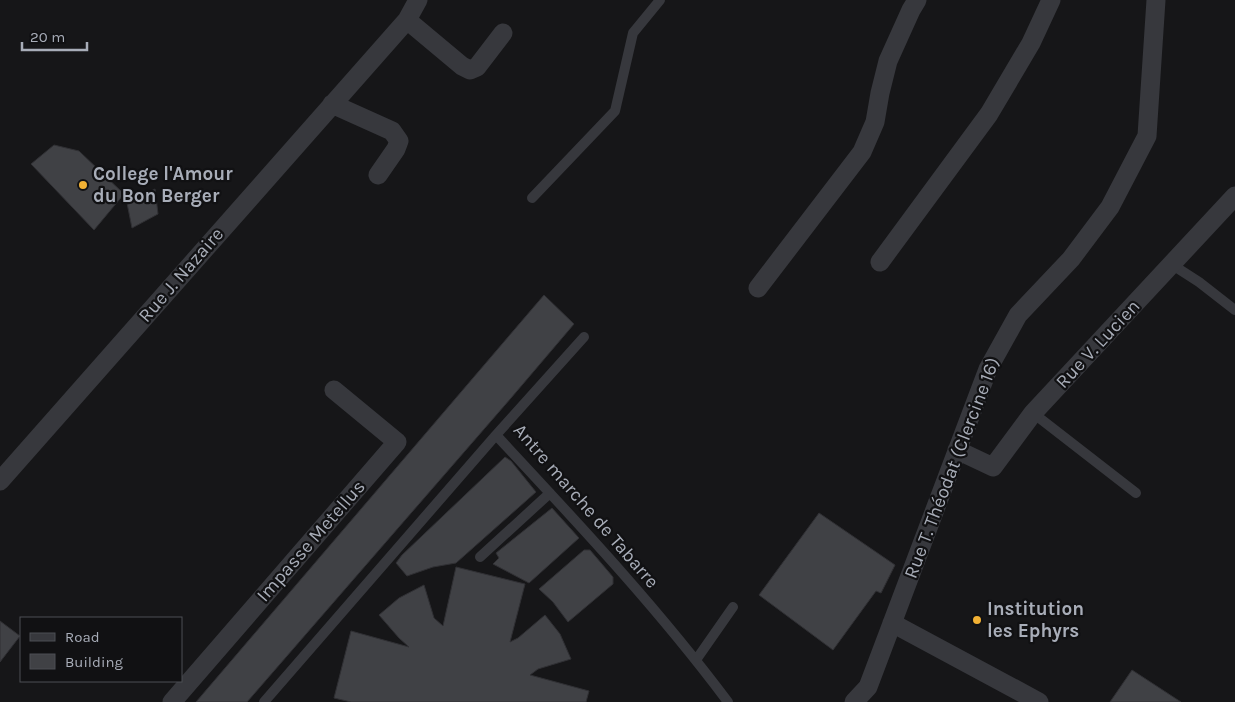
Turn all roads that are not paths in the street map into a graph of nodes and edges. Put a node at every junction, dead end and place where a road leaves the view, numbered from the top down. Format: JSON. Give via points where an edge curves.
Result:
{"nodes":[{"id":1,"x":418,"y":0,"type":"edge"},
{"id":2,"x":660,"y":0,"type":"edge"},
{"id":3,"x":917,"y":0,"type":"edge"},
{"id":4,"x":1051,"y":0,"type":"edge"},
{"id":5,"x":1156,"y":0,"type":"edge"},
{"id":6,"x":407,"y":20,"type":"junction"},
{"id":7,"x":503,"y":34,"type":"dead end"},
{"id":8,"x":332,"y":104,"type":"junction"},
{"id":9,"x":378,"y":175,"type":"dead end"},
{"id":10,"x":1235,"y":196,"type":"edge"},
{"id":11,"x":532,"y":198,"type":"dead end"},
{"id":12,"x":880,"y":262,"type":"dead end"},
{"id":13,"x":1171,"y":264,"type":"junction"},
{"id":14,"x":758,"y":288,"type":"dead end"},
{"id":15,"x":1235,"y":310,"type":"edge"},
{"id":16,"x":584,"y":337,"type":"dead end"},
{"id":17,"x":334,"y":390,"type":"dead end"},
{"id":18,"x":1033,"y":413,"type":"junction"},
{"id":19,"x":496,"y":435,"type":"junction"},
{"id":20,"x":957,"y":450,"type":"junction"},
{"id":21,"x":0,"y":481,"type":"edge"},
{"id":22,"x":550,"y":493,"type":"junction"},
{"id":23,"x":1136,"y":493,"type":"dead end"},
{"id":24,"x":480,"y":557,"type":"dead end"},
{"id":25,"x":733,"y":607,"type":"dead end"},
{"id":26,"x":892,"y":623,"type":"junction"},
{"id":27,"x":696,"y":660,"type":"junction"},
{"id":28,"x":172,"y":702,"type":"edge"},
{"id":29,"x":264,"y":702,"type":"edge"},
{"id":30,"x":728,"y":702,"type":"edge"},
{"id":31,"x":854,"y":702,"type":"edge"},
{"id":32,"x":1039,"y":702,"type":"edge"}],
"edges":[{"from":1,"to":6,"type":"street","name":"Rue J. Nazaire"},
{"from":2,"to":11,"type":"lane","via":[[633,33],[615,112]]},
{"from":3,"to":14,"type":"street","via":[[888,61],[875,122],[862,152]]},
{"from":4,"to":12,"type":"street","via":[[1031,43],[989,114]]},
{"from":5,"to":20,"type":"street","name":"Rue T. Théodat (Clercine 16)","via":[[1147,136],[1110,207],[1071,259],[1018,315],[988,369]]},
{"from":6,"to":7,"type":"street","via":[[470,70],[477,68]]},
{"from":6,"to":8,"type":"street","name":"Rue J. Nazaire"},
{"from":8,"to":9,"type":"street","via":[[392,131],[399,140]]},
{"from":8,"to":21,"type":"street","name":"Rue J. Nazaire"},
{"from":10,"to":13,"type":"street","name":"Rue V. Lucien"},
{"from":13,"to":15,"type":"lane"},
{"from":13,"to":18,"type":"street","name":"Rue V. Lucien"},
{"from":16,"to":19,"type":"lane","name":"Antre marche de Tabarre"},
{"from":17,"to":28,"type":"street","name":"Impasse Metellus","via":[[397,442]]},
{"from":18,"to":20,"type":"street","name":"Rue V. Lucien","via":[[993,467]]},
{"from":18,"to":23,"type":"lane"},
{"from":19,"to":22,"type":"lane","name":"Antre marche de Tabarre"},
{"from":19,"to":29,"type":"lane"},
{"from":20,"to":26,"type":"street","name":"Rue T. Théodat (Clercine 16)"},
{"from":22,"to":24,"type":"lane"},
{"from":22,"to":27,"type":"lane","name":"Antre marche de Tabarre","via":[[628,578]]},
{"from":25,"to":27,"type":"lane"},
{"from":26,"to":31,"type":"street","name":"Rue T. Théodat (Clercine 16)","via":[[868,688]]},
{"from":26,"to":32,"type":"street"},
{"from":27,"to":30,"type":"lane","name":"Antre marche de Tabarre"}]}
